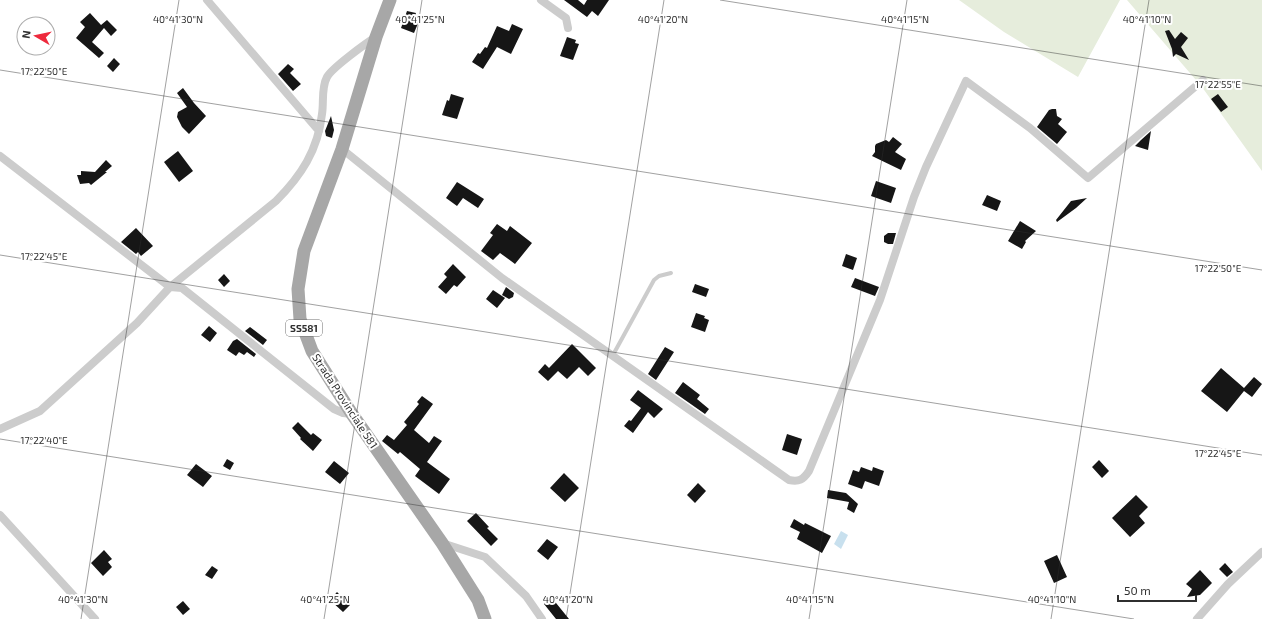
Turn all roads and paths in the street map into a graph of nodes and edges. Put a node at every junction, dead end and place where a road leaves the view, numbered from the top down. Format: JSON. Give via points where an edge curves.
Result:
{"nodes":[{"id":1,"x":207,"y":0,"type":"edge"},
{"id":2,"x":390,"y":0,"type":"edge"},
{"id":3,"x":541,"y":0,"type":"edge"},
{"id":4,"x":568,"y":28,"type":"dead end"},
{"id":5,"x":376,"y":37,"type":"junction"},
{"id":6,"x":1203,"y":80,"type":"dead end"},
{"id":7,"x":319,"y":132,"type":"junction"},
{"id":8,"x":342,"y":149,"type":"junction"},
{"id":9,"x":0,"y":156,"type":"edge"},
{"id":10,"x":671,"y":273,"type":"dead end"},
{"id":11,"x":170,"y":287,"type":"junction"},
{"id":12,"x":613,"y":355,"type":"junction"},
{"id":13,"x":352,"y":414,"type":"junction"},
{"id":14,"x":0,"y":429,"type":"edge"},
{"id":15,"x":0,"y":515,"type":"edge"},
{"id":16,"x":442,"y":543,"type":"junction"},
{"id":17,"x":1262,"y":552,"type":"edge"},
{"id":18,"x":95,"y":619,"type":"edge"},
{"id":19,"x":485,"y":619,"type":"edge"},
{"id":20,"x":542,"y":619,"type":"edge"},
{"id":21,"x":1197,"y":619,"type":"edge"}],
"edges":[{"from":1,"to":7,"type":"street"},
{"from":2,"to":5,"type":"main road","name":"Strada Provinciale 581","number":"SS581"},
{"from":3,"to":4,"type":"street","via":[[566,18]]},
{"from":5,"to":7,"type":"street","via":[[327,76]]},
{"from":5,"to":8,"type":"main road","name":"Strada Provinciale 581","number":"SS581"},
{"from":6,"to":12,"type":"street","via":[[1088,178],[1030,128],[966,81],[926,167],[880,300],[804,479],[797,482],[789,480]]},
{"from":7,"to":11,"type":"street","via":[[308,160],[291,186],[276,202]]},
{"from":8,"to":12,"type":"street","via":[[502,278]]},
{"from":8,"to":13,"type":"main road","name":"Strada Provinciale 581","number":"SS581","via":[[304,251],[298,290],[300,318],[312,351]]},
{"from":9,"to":11,"type":"street"},
{"from":10,"to":12,"type":"lane","via":[[654,280]]},
{"from":11,"to":13,"type":"street","via":[[182,288],[334,409]]},
{"from":11,"to":14,"type":"street","via":[[137,323],[40,411]]},
{"from":13,"to":16,"type":"main road","name":"Strada Provinciale 581","number":"SS581"},
{"from":15,"to":18,"type":"street"},
{"from":16,"to":19,"type":"main road","name":"Strada Provinciale 581","number":"SS581","via":[[478,600]]},
{"from":16,"to":20,"type":"street","via":[[485,557],[526,596]]},
{"from":17,"to":21,"type":"street","via":[[1228,584]]}]}
